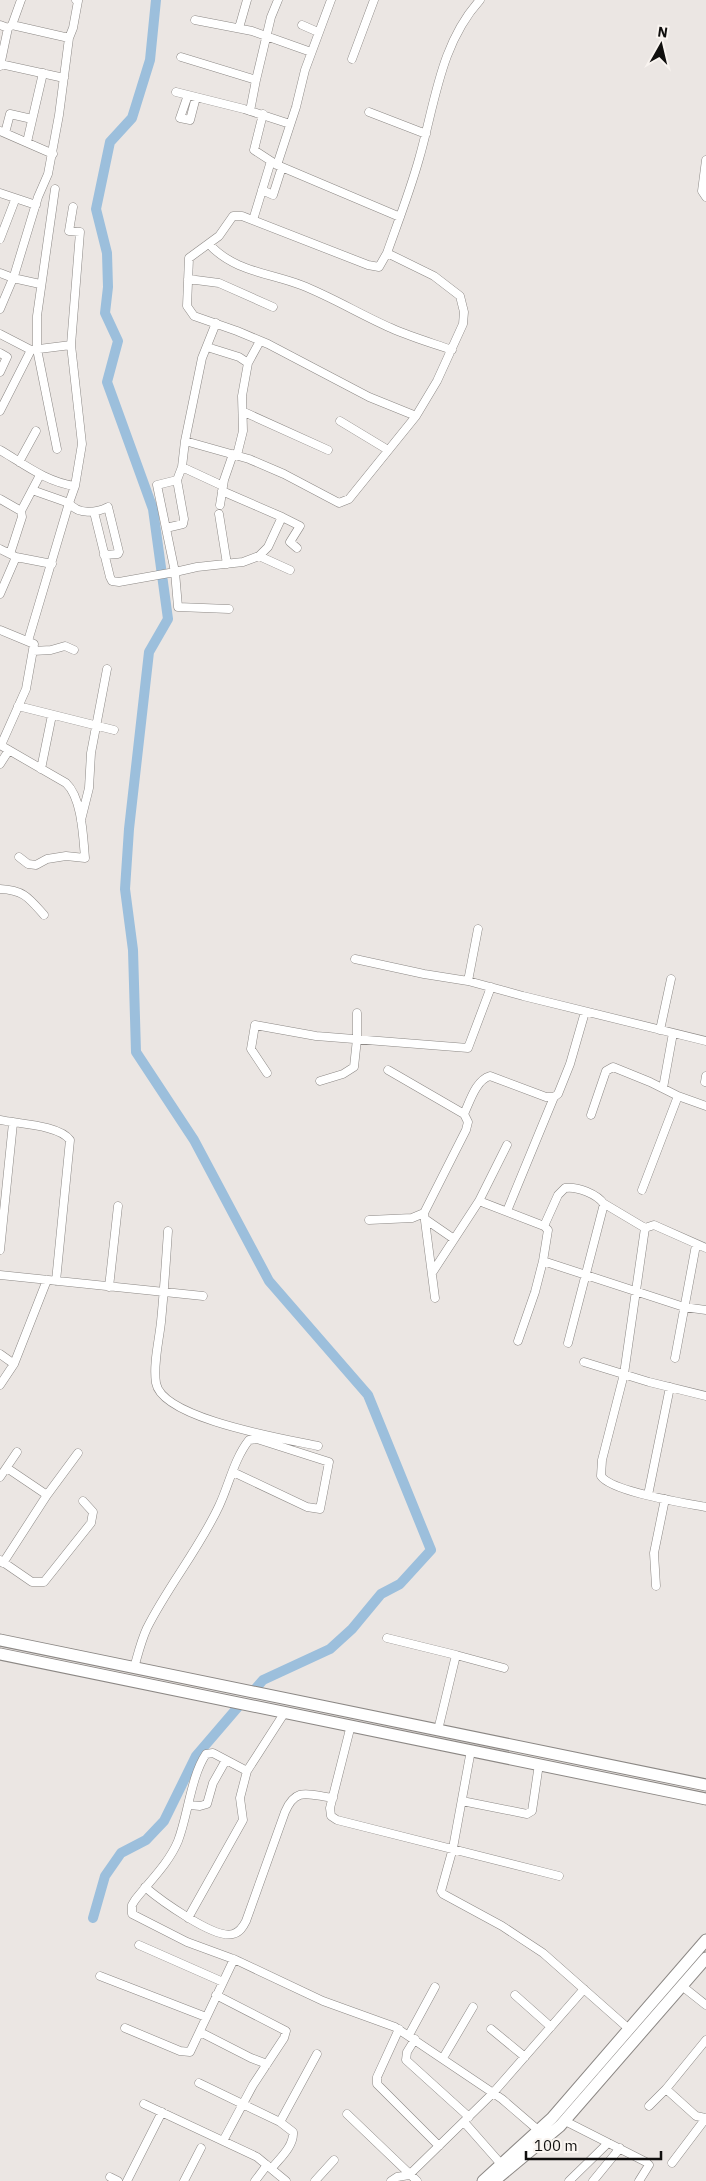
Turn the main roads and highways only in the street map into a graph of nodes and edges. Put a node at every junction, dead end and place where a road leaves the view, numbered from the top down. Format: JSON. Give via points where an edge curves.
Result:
{"nodes":[{"id":1,"x":0,"y":1640,"type":"edge"},
{"id":2,"x":0,"y":1654,"type":"edge"},
{"id":3,"x":706,"y":1785,"type":"edge"},
{"id":4,"x":706,"y":1799,"type":"edge"},
{"id":5,"x":706,"y":1940,"type":"edge"},
{"id":6,"x":706,"y":1958,"type":"edge"},
{"id":7,"x":492,"y":2179,"type":"edge"}],
"edges":[{"from":1,"to":3,"type":"main road"},
{"from":2,"to":4,"type":"main road"},
{"from":5,"to":7,"type":"main road","via":[[552,2118],[501,2164]]},
{"from":6,"to":7,"type":"main road","via":[[565,2121]]}]}
